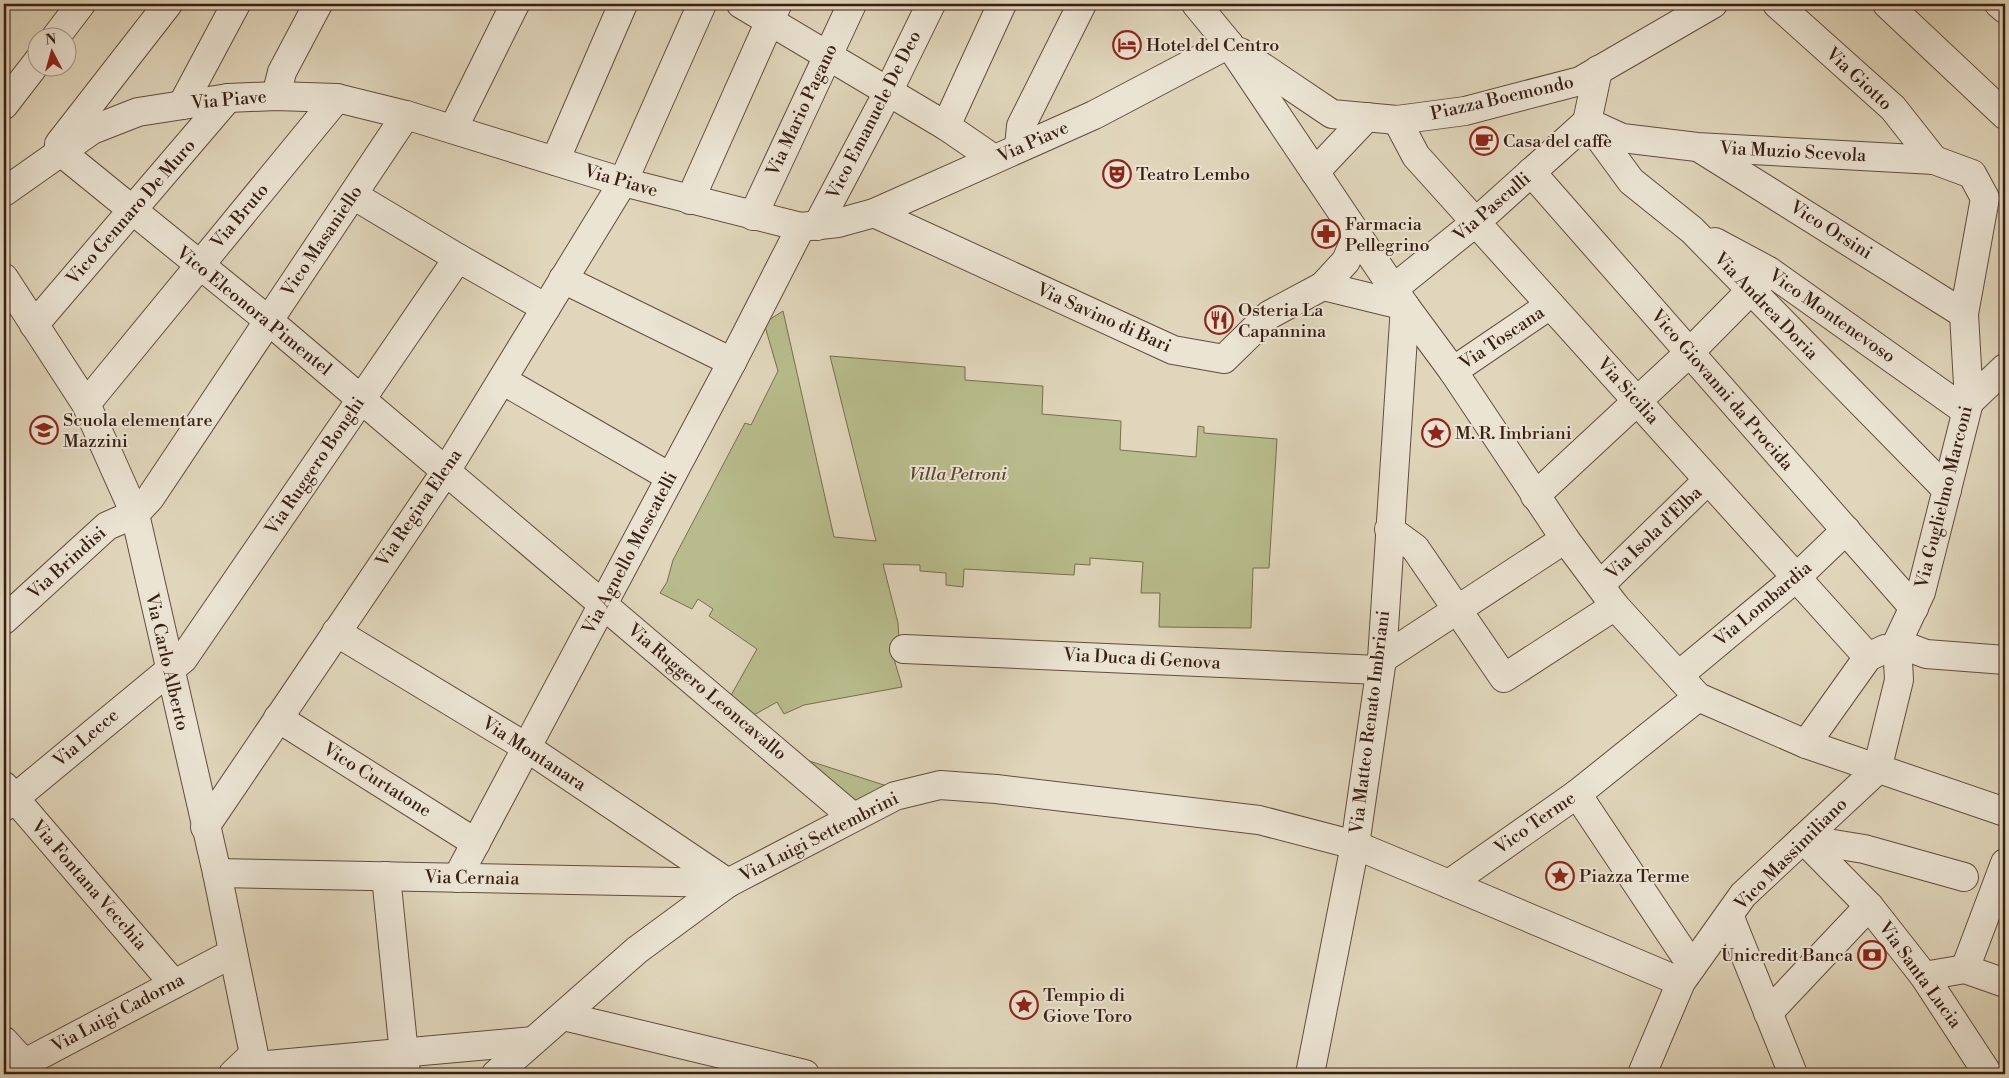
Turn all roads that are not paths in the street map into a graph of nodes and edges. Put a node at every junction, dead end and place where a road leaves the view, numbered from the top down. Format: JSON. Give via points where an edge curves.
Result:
{"nodes":[{"id":1,"x":81,"y":4,"type":"edge"},
{"id":2,"x":168,"y":4,"type":"edge"},
{"id":3,"x":236,"y":4,"type":"edge"},
{"id":4,"x":318,"y":4,"type":"edge"},
{"id":5,"x":515,"y":4,"type":"edge"},
{"id":6,"x":623,"y":4,"type":"edge"},
{"id":7,"x":702,"y":4,"type":"edge"},
{"id":8,"x":741,"y":4,"type":"edge"},
{"id":9,"x":852,"y":4,"type":"edge"},
{"id":10,"x":931,"y":4,"type":"edge"},
{"id":11,"x":1002,"y":4,"type":"edge"},
{"id":12,"x":1082,"y":4,"type":"edge"},
{"id":13,"x":1196,"y":4,"type":"edge"},
{"id":14,"x":1713,"y":4,"type":"edge"},
{"id":15,"x":1778,"y":4,"type":"edge"},
{"id":16,"x":1887,"y":4,"type":"edge"},
{"id":17,"x":1999,"y":4,"type":"edge"},
{"id":18,"x":2005,"y":9,"type":"edge"},
{"id":19,"x":773,"y":12,"type":"edge"},
{"id":20,"x":63,"y":28,"type":"edge"},
{"id":21,"x":1229,"y":44,"type":"junction"},
{"id":22,"x":827,"y":56,"type":"junction"},
{"id":23,"x":1598,"y":70,"type":"junction"},
{"id":24,"x":28,"y":74,"type":"edge"},
{"id":25,"x":888,"y":92,"type":"junction"},
{"id":26,"x":276,"y":96,"type":"junction"},
{"id":27,"x":228,"y":98,"type":"junction"},
{"id":28,"x":337,"y":98,"type":"junction"},
{"id":29,"x":4,"y":105,"type":"edge"},
{"id":30,"x":182,"y":105,"type":"junction"},
{"id":31,"x":406,"y":115,"type":"junction"},
{"id":32,"x":2005,"y":115,"type":"edge"},
{"id":33,"x":1367,"y":117,"type":"junction"},
{"id":34,"x":1397,"y":120,"type":"junction"},
{"id":35,"x":1587,"y":122,"type":"junction"},
{"id":36,"x":946,"y":126,"type":"junction"},
{"id":37,"x":453,"y":129,"type":"junction"},
{"id":38,"x":1019,"y":147,"type":"junction"},
{"id":39,"x":1697,"y":147,"type":"junction"},
{"id":40,"x":61,"y":152,"type":"junction"},
{"id":41,"x":994,"y":159,"type":"junction"},
{"id":42,"x":1934,"y":160,"type":"junction"},
{"id":43,"x":555,"y":161,"type":"junction"},
{"id":44,"x":1315,"y":172,"type":"junction"},
{"id":45,"x":1531,"y":172,"type":"junction"},
{"id":46,"x":623,"y":182,"type":"junction"},
{"id":47,"x":4,"y":192,"type":"edge"},
{"id":48,"x":352,"y":195,"type":"junction"},
{"id":49,"x":1985,"y":198,"type":"joint"},
{"id":50,"x":690,"y":200,"type":"junction"},
{"id":51,"x":132,"y":210,"type":"junction"},
{"id":52,"x":874,"y":214,"type":"junction"},
{"id":53,"x":753,"y":216,"type":"junction"},
{"id":54,"x":1476,"y":222,"type":"junction"},
{"id":55,"x":809,"y":226,"type":"junction"},
{"id":56,"x":1357,"y":235,"type":"junction"},
{"id":57,"x":458,"y":258,"type":"junction"},
{"id":58,"x":198,"y":265,"type":"junction"},
{"id":59,"x":4,"y":278,"type":"edge"},
{"id":60,"x":563,"y":279,"type":"junction"},
{"id":61,"x":1760,"y":281,"type":"junction"},
{"id":62,"x":1323,"y":286,"type":"junction"},
{"id":63,"x":1399,"y":297,"type":"junction"},
{"id":64,"x":1550,"y":305,"type":"junction"},
{"id":65,"x":546,"y":308,"type":"junction"},
{"id":66,"x":1964,"y":314,"type":"junction"},
{"id":67,"x":268,"y":321,"type":"junction"},
{"id":68,"x":34,"y":325,"type":"junction"},
{"id":69,"x":1689,"y":353,"type":"junction"},
{"id":70,"x":732,"y":362,"type":"junction"},
{"id":71,"x":2005,"y":368,"type":"edge"},
{"id":72,"x":1453,"y":371,"type":"junction"},
{"id":73,"x":502,"y":380,"type":"junction"},
{"id":74,"x":361,"y":399,"type":"junction"},
{"id":75,"x":1636,"y":400,"type":"junction"},
{"id":76,"x":86,"y":404,"type":"junction"},
{"id":77,"x":1967,"y":406,"type":"junction"},
{"id":78,"x":446,"y":470,"type":"junction"},
{"id":79,"x":670,"y":478,"type":"junction"},
{"id":80,"x":1708,"y":480,"type":"junction"},
{"id":81,"x":1947,"y":490,"type":"junction"},
{"id":82,"x":1535,"y":496,"type":"junction"},
{"id":83,"x":135,"y":514,"type":"junction"},
{"id":84,"x":1389,"y":529,"type":"junction"},
{"id":85,"x":1846,"y":530,"type":"junction"},
{"id":86,"x":1565,"y":539,"type":"junction"},
{"id":87,"x":1797,"y":577,"type":"junction"},
{"id":88,"x":1607,"y":596,"type":"junction"},
{"id":89,"x":603,"y":604,"type":"junction"},
{"id":90,"x":1458,"y":608,"type":"junction"},
{"id":91,"x":1914,"y":608,"type":"junction"},
{"id":92,"x":4,"y":620,"type":"edge"},
{"id":93,"x":336,"y":632,"type":"junction"},
{"id":94,"x":1897,"y":644,"type":"junction"},
{"id":95,"x":904,"y":649,"type":"dead end"},
{"id":96,"x":1868,"y":657,"type":"junction"},
{"id":97,"x":2005,"y":660,"type":"edge"},
{"id":98,"x":1381,"y":664,"type":"junction"},
{"id":99,"x":169,"y":670,"type":"junction"},
{"id":100,"x":1679,"y":675,"type":"junction"},
{"id":101,"x":1698,"y":697,"type":"junction"},
{"id":102,"x":278,"y":718,"type":"junction"},
{"id":103,"x":1806,"y":744,"type":"junction"},
{"id":104,"x":526,"y":747,"type":"junction"},
{"id":105,"x":1877,"y":770,"type":"junction"},
{"id":106,"x":1577,"y":794,"type":"junction"},
{"id":107,"x":7,"y":797,"type":"edge"},
{"id":108,"x":2005,"y":812,"type":"edge"},
{"id":109,"x":853,"y":817,"type":"junction"},
{"id":110,"x":205,"y":827,"type":"junction"},
{"id":111,"x":1802,"y":839,"type":"junction"},
{"id":112,"x":476,"y":843,"type":"junction"},
{"id":113,"x":1355,"y":845,"type":"junction"},
{"id":114,"x":2005,"y":864,"type":"edge"},
{"id":115,"x":217,"y":873,"type":"junction"},
{"id":116,"x":386,"y":876,"type":"junction"},
{"id":117,"x":1964,"y":877,"type":"dead end"},
{"id":118,"x":457,"y":878,"type":"junction"},
{"id":119,"x":728,"y":883,"type":"junction"},
{"id":120,"x":1449,"y":884,"type":"junction"},
{"id":121,"x":1869,"y":906,"type":"junction"},
{"id":122,"x":1729,"y":915,"type":"junction"},
{"id":123,"x":233,"y":953,"type":"junction"},
{"id":124,"x":1965,"y":969,"type":"junction"},
{"id":125,"x":1686,"y":974,"type":"junction"},
{"id":126,"x":1924,"y":976,"type":"junction"},
{"id":127,"x":2005,"y":983,"type":"edge"},
{"id":128,"x":174,"y":984,"type":"junction"},
{"id":129,"x":1768,"y":1013,"type":"junction"},
{"id":130,"x":563,"y":1016,"type":"junction"},
{"id":131,"x":4,"y":1041,"type":"edge"},
{"id":132,"x":533,"y":1041,"type":"junction"},
{"id":133,"x":405,"y":1064,"type":"edge"},
{"id":134,"x":250,"y":1067,"type":"edge"},
{"id":135,"x":14,"y":1068,"type":"edge"},
{"id":136,"x":496,"y":1074,"type":"edge"},
{"id":137,"x":805,"y":1074,"type":"edge"},
{"id":138,"x":1310,"y":1074,"type":"edge"},
{"id":139,"x":1642,"y":1074,"type":"edge"},
{"id":140,"x":1792,"y":1074,"type":"edge"},
{"id":141,"x":1988,"y":1074,"type":"edge"}],
"edges":[{"from":1,"to":20,"type":"street"},
{"from":2,"to":40,"type":"street","via":[[59,144]]},
{"from":3,"to":30,"type":"street"},
{"from":4,"to":26,"type":"street","via":[[282,72]]},
{"from":5,"to":37,"type":"street"},
{"from":6,"to":43,"type":"street"},
{"from":7,"to":46,"type":"street","name":"Via Regina Elena"},
{"from":8,"to":19,"type":"street"},
{"from":9,"to":22,"type":"street","name":"Via Mario Pagano"},
{"from":10,"to":25,"type":"street","name":"Vico Emanuele De Deo"},
{"from":11,"to":36,"type":"street"},
{"from":12,"to":38,"type":"street","via":[[1021,126]]},
{"from":13,"to":21,"type":"street"},
{"from":14,"to":23,"type":"street"},
{"from":15,"to":42,"type":"street","name":"Via Giotto","via":[[1892,108]]},
{"from":16,"to":32,"type":"street"},
{"from":17,"to":18,"type":"street"},
{"from":19,"to":22,"type":"street"},
{"from":19,"to":50,"type":"street"},
{"from":21,"to":33,"type":"street","name":"Piazza Boemondo","via":[[1332,114]]},
{"from":21,"to":38,"type":"street","name":"Via Piave","via":[[1094,115]]},
{"from":21,"to":44,"type":"street"},
{"from":22,"to":25,"type":"street"},
{"from":22,"to":53,"type":"street","name":"Via Mario Pagano"},
{"from":23,"to":34,"type":"street","name":"Piazza Boemondo","via":[[1580,81],[1466,110]]},
{"from":23,"to":35,"type":"street","name":"Piazza Boemondo"},
{"from":24,"to":29,"type":"street"},
{"from":25,"to":36,"type":"street"},
{"from":25,"to":55,"type":"street","name":"Vico Emanuele De Deo"},
{"from":26,"to":27,"type":"street","name":"Via Piave"},
{"from":26,"to":28,"type":"street","name":"Via Piave"},
{"from":27,"to":30,"type":"street","name":"Via Piave"},
{"from":27,"to":51,"type":"street","name":"Vico Gennaro De Muro"},
{"from":28,"to":31,"type":"street","name":"Via Piave"},
{"from":28,"to":58,"type":"street","name":"Via Bruto"},
{"from":30,"to":40,"type":"street","name":"Via Piave","via":[[138,112],[92,130]]},
{"from":31,"to":37,"type":"street","name":"Via Piave"},
{"from":31,"to":48,"type":"street","name":"Vico Masaniello"},
{"from":33,"to":34,"type":"street","name":"Piazza Boemondo"},
{"from":33,"to":44,"type":"street"},
{"from":34,"to":54,"type":"street","name":"Via Sicilia","via":[[1416,156]]},
{"from":35,"to":39,"type":"street","name":"Via Muzio Scevola","via":[[1622,138]]},
{"from":35,"to":45,"type":"street","name":"Via Pasculli"},
{"from":35,"to":61,"type":"street","name":"Via Andrea Doria","via":[[1631,181]]},
{"from":36,"to":41,"type":"street"},
{"from":37,"to":43,"type":"street","name":"Via Piave"},
{"from":38,"to":41,"type":"street","name":"Via Piave"},
{"from":39,"to":42,"type":"street","name":"Via Muzio Scevola"},
{"from":39,"to":66,"type":"street","name":"Vico Orsini"},
{"from":40,"to":47,"type":"street","name":"Via Piave"},
{"from":40,"to":51,"type":"street","name":"Vico Eleonora Pimentel"},
{"from":41,"to":52,"type":"street","name":"Via Piave"},
{"from":42,"to":49,"type":"street","name":"Via Muzio Scevola","via":[[1972,174]]},
{"from":43,"to":46,"type":"street","name":"Via Piave"},
{"from":44,"to":56,"type":"street"},
{"from":45,"to":54,"type":"street","name":"Via Pasculli"},
{"from":45,"to":69,"type":"street","name":"Vico Giovanni da Procida"},
{"from":46,"to":50,"type":"street","name":"Via Piave"},
{"from":46,"to":60,"type":"street","name":"Via Regina Elena"},
{"from":48,"to":57,"type":"street"},
{"from":48,"to":67,"type":"street","name":"Vico Masaniello"},
{"from":49,"to":66,"type":"street","name":"Via Guglielmo Marconi"},
{"from":50,"to":53,"type":"street","name":"Via Piave"},
{"from":51,"to":58,"type":"street","name":"Vico Eleonora Pimentel"},
{"from":51,"to":68,"type":"street","name":"Vico Gennaro De Muro"},
{"from":52,"to":55,"type":"street","name":"Via Piave","via":[[838,224]]},
{"from":52,"to":62,"type":"street","name":"Via Savino di Bari","via":[[1173,350],[1224,359],[1269,315]]},
{"from":53,"to":55,"type":"street","name":"Via Piave"},
{"from":54,"to":63,"type":"street","name":"Via Pasculli"},
{"from":54,"to":64,"type":"street","name":"Via Sicilia"},
{"from":55,"to":70,"type":"street","name":"Via Agnello Moscatelli"},
{"from":56,"to":62,"type":"street","name":"Via Savino di Bari","via":[[1346,261]]},
{"from":56,"to":63,"type":"street"},
{"from":57,"to":65,"type":"street"},
{"from":57,"to":74,"type":"street","name":"Via Ruggero Bonghi"},
{"from":58,"to":67,"type":"street","name":"Vico Eleonora Pimentel"},
{"from":58,"to":76,"type":"street","name":"Via Bruto"},
{"from":59,"to":68,"type":"street","name":"Via Carlo Alberto"},
{"from":60,"to":65,"type":"street","name":"Via Regina Elena"},
{"from":60,"to":70,"type":"street"},
{"from":61,"to":69,"type":"street"},
{"from":61,"to":77,"type":"street","name":"Vico Montenevoso"},
{"from":61,"to":81,"type":"street","name":"Via Andrea Doria"},
{"from":62,"to":63,"type":"street"},
{"from":63,"to":72,"type":"street"},
{"from":63,"to":84,"type":"street","name":"Via Matteo Renato Imbriani"},
{"from":64,"to":72,"type":"street","name":"Via Toscana"},
{"from":64,"to":75,"type":"street","name":"Via Sicilia"},
{"from":65,"to":73,"type":"street","name":"Via Regina Elena"},
{"from":66,"to":77,"type":"street","name":"Via Guglielmo Marconi"},
{"from":67,"to":74,"type":"street","name":"Vico Eleonora Pimentel"},
{"from":67,"to":83,"type":"street","name":"Vico Masaniello","via":[[150,498]]},
{"from":68,"to":76,"type":"street","name":"Via Carlo Alberto"},
{"from":69,"to":75,"type":"street"},
{"from":69,"to":85,"type":"street","name":"Vico Giovanni da Procida"},
{"from":70,"to":79,"type":"street","name":"Via Agnello Moscatelli"},
{"from":71,"to":77,"type":"street"},
{"from":72,"to":82,"type":"street"},
{"from":73,"to":78,"type":"street","name":"Via Regina Elena"},
{"from":73,"to":79,"type":"street"},
{"from":74,"to":78,"type":"street","name":"Vico Eleonora Pimentel"},
{"from":74,"to":99,"type":"street","name":"Via Ruggero Bonghi","via":[[183,659]]},
{"from":75,"to":80,"type":"street","name":"Via Sicilia"},
{"from":75,"to":82,"type":"street"},
{"from":76,"to":83,"type":"street","name":"Via Carlo Alberto"},
{"from":77,"to":81,"type":"street","name":"Via Guglielmo Marconi"},
{"from":78,"to":89,"type":"street","name":"Via Ruggero Leoncavallo"},
{"from":78,"to":93,"type":"street","name":"Via Regina Elena"},
{"from":79,"to":89,"type":"street","name":"Via Agnello Moscatelli"},
{"from":80,"to":87,"type":"street","name":"Via Sicilia"},
{"from":80,"to":88,"type":"street","name":"Via Isola d'Elba"},
{"from":81,"to":91,"type":"street","name":"Via Guglielmo Marconi"},
{"from":82,"to":86,"type":"street"},
{"from":83,"to":92,"type":"street","name":"Via Brindisi","via":[[106,526]]},
{"from":83,"to":99,"type":"street","name":"Via Carlo Alberto"},
{"from":84,"to":90,"type":"street","via":[[1416,548]]},
{"from":84,"to":98,"type":"street","name":"Via Matteo Renato Imbriani"},
{"from":85,"to":87,"type":"street","name":"Via Lombardia"},
{"from":85,"to":91,"type":"street","name":"Vico Giovanni da Procida"},
{"from":86,"to":88,"type":"street"},
{"from":86,"to":90,"type":"street"},
{"from":87,"to":96,"type":"street","name":"Via Sicilia"},
{"from":87,"to":100,"type":"street","name":"Via Lombardia"},
{"from":88,"to":90,"type":"street","name":"Via Isola d'Elba","via":[[1504,678]]},
{"from":88,"to":100,"type":"street"},
{"from":89,"to":104,"type":"street","name":"Via Agnello Moscatelli"},
{"from":89,"to":109,"type":"street","name":"Via Ruggero Leoncavallo"},
{"from":90,"to":98,"type":"street"},
{"from":91,"to":94,"type":"street","name":"Via Guglielmo Marconi"},
{"from":93,"to":102,"type":"street","name":"Via Regina Elena"},
{"from":93,"to":104,"type":"street","name":"Via Montanara"},
{"from":94,"to":96,"type":"street"},
{"from":94,"to":97,"type":"street","via":[[1926,654]]},
{"from":94,"to":105,"type":"street","name":"Via Guglielmo Marconi","via":[[1899,680]]},
{"from":95,"to":98,"type":"street","name":"Via Duca di Genova"},
{"from":96,"to":103,"type":"street"},
{"from":98,"to":113,"type":"street","name":"Via Matteo Renato Imbriani"},
{"from":99,"to":107,"type":"street","name":"Via Lecce"},
{"from":99,"to":110,"type":"street","name":"Via Carlo Alberto"},
{"from":100,"to":101,"type":"street"},
{"from":101,"to":103,"type":"street"},
{"from":101,"to":106,"type":"street","name":"Vico Terme"},
{"from":102,"to":110,"type":"street","name":"Via Regina Elena"},
{"from":102,"to":112,"type":"street","name":"Vico Curtatone"},
{"from":103,"to":105,"type":"street"},
{"from":104,"to":112,"type":"street","name":"Via Agnello Moscatelli"},
{"from":104,"to":119,"type":"street","name":"Via Montanara"},
{"from":105,"to":108,"type":"street"},
{"from":105,"to":111,"type":"street","name":"Vico Massimiliano"},
{"from":106,"to":120,"type":"street","name":"Vico Terme"},
{"from":106,"to":125,"type":"street"},
{"from":107,"to":128,"type":"street","name":"Via Fontana Vecchia"},
{"from":109,"to":113,"type":"street","name":"Via Luigi Settembrini","via":[[895,796],[940,785],[1258,820]]},
{"from":109,"to":119,"type":"street","name":"Via Luigi Settembrini"},
{"from":110,"to":115,"type":"street","name":"Via Carlo Alberto"},
{"from":111,"to":117,"type":"street","via":[[1864,849]]},
{"from":111,"to":121,"type":"street","name":"Via Santa Lucia"},
{"from":111,"to":122,"type":"street","name":"Vico Massimiliano","via":[[1743,895]]},
{"from":112,"to":118,"type":"street","name":"Via Agnello Moscatelli"},
{"from":113,"to":120,"type":"street"},
{"from":113,"to":138,"type":"street","name":"Via Matteo Renato Imbriani"},
{"from":114,"to":124,"type":"street"},
{"from":115,"to":116,"type":"street","name":"Via Cernaia"},
{"from":115,"to":123,"type":"street","name":"Via Carlo Alberto"},
{"from":116,"to":118,"type":"street","name":"Via Cernaia"},
{"from":116,"to":133,"type":"street"},
{"from":118,"to":119,"type":"street","name":"Via Cernaia"},
{"from":119,"to":130,"type":"street","name":"Via Luigi Settembrini","via":[[637,950]]},
{"from":120,"to":125,"type":"street"},
{"from":121,"to":126,"type":"street","name":"Via Santa Lucia"},
{"from":121,"to":129,"type":"street"},
{"from":122,"to":125,"type":"street","name":"Vico Massimiliano"},
{"from":122,"to":129,"type":"street"},
{"from":123,"to":128,"type":"street","name":"Via Luigi Cadorna"},
{"from":123,"to":134,"type":"street","name":"Via Carlo Alberto","via":[[240,982]]},
{"from":124,"to":126,"type":"street"},
{"from":124,"to":127,"type":"street"},
{"from":125,"to":139,"type":"street","name":"Vico Massimiliano"},
{"from":126,"to":141,"type":"street","name":"Via Santa Lucia"},
{"from":128,"to":135,"type":"street","name":"Via Luigi Cadorna"},
{"from":129,"to":140,"type":"street"},
{"from":130,"to":132,"type":"street","name":"Via Luigi Settembrini"},
{"from":130,"to":137,"type":"street"},
{"from":131,"to":135,"type":"street"},
{"from":132,"to":133,"type":"street"},
{"from":132,"to":136,"type":"street","name":"Via Luigi Settembrini"},
{"from":133,"to":134,"type":"street"}]}
